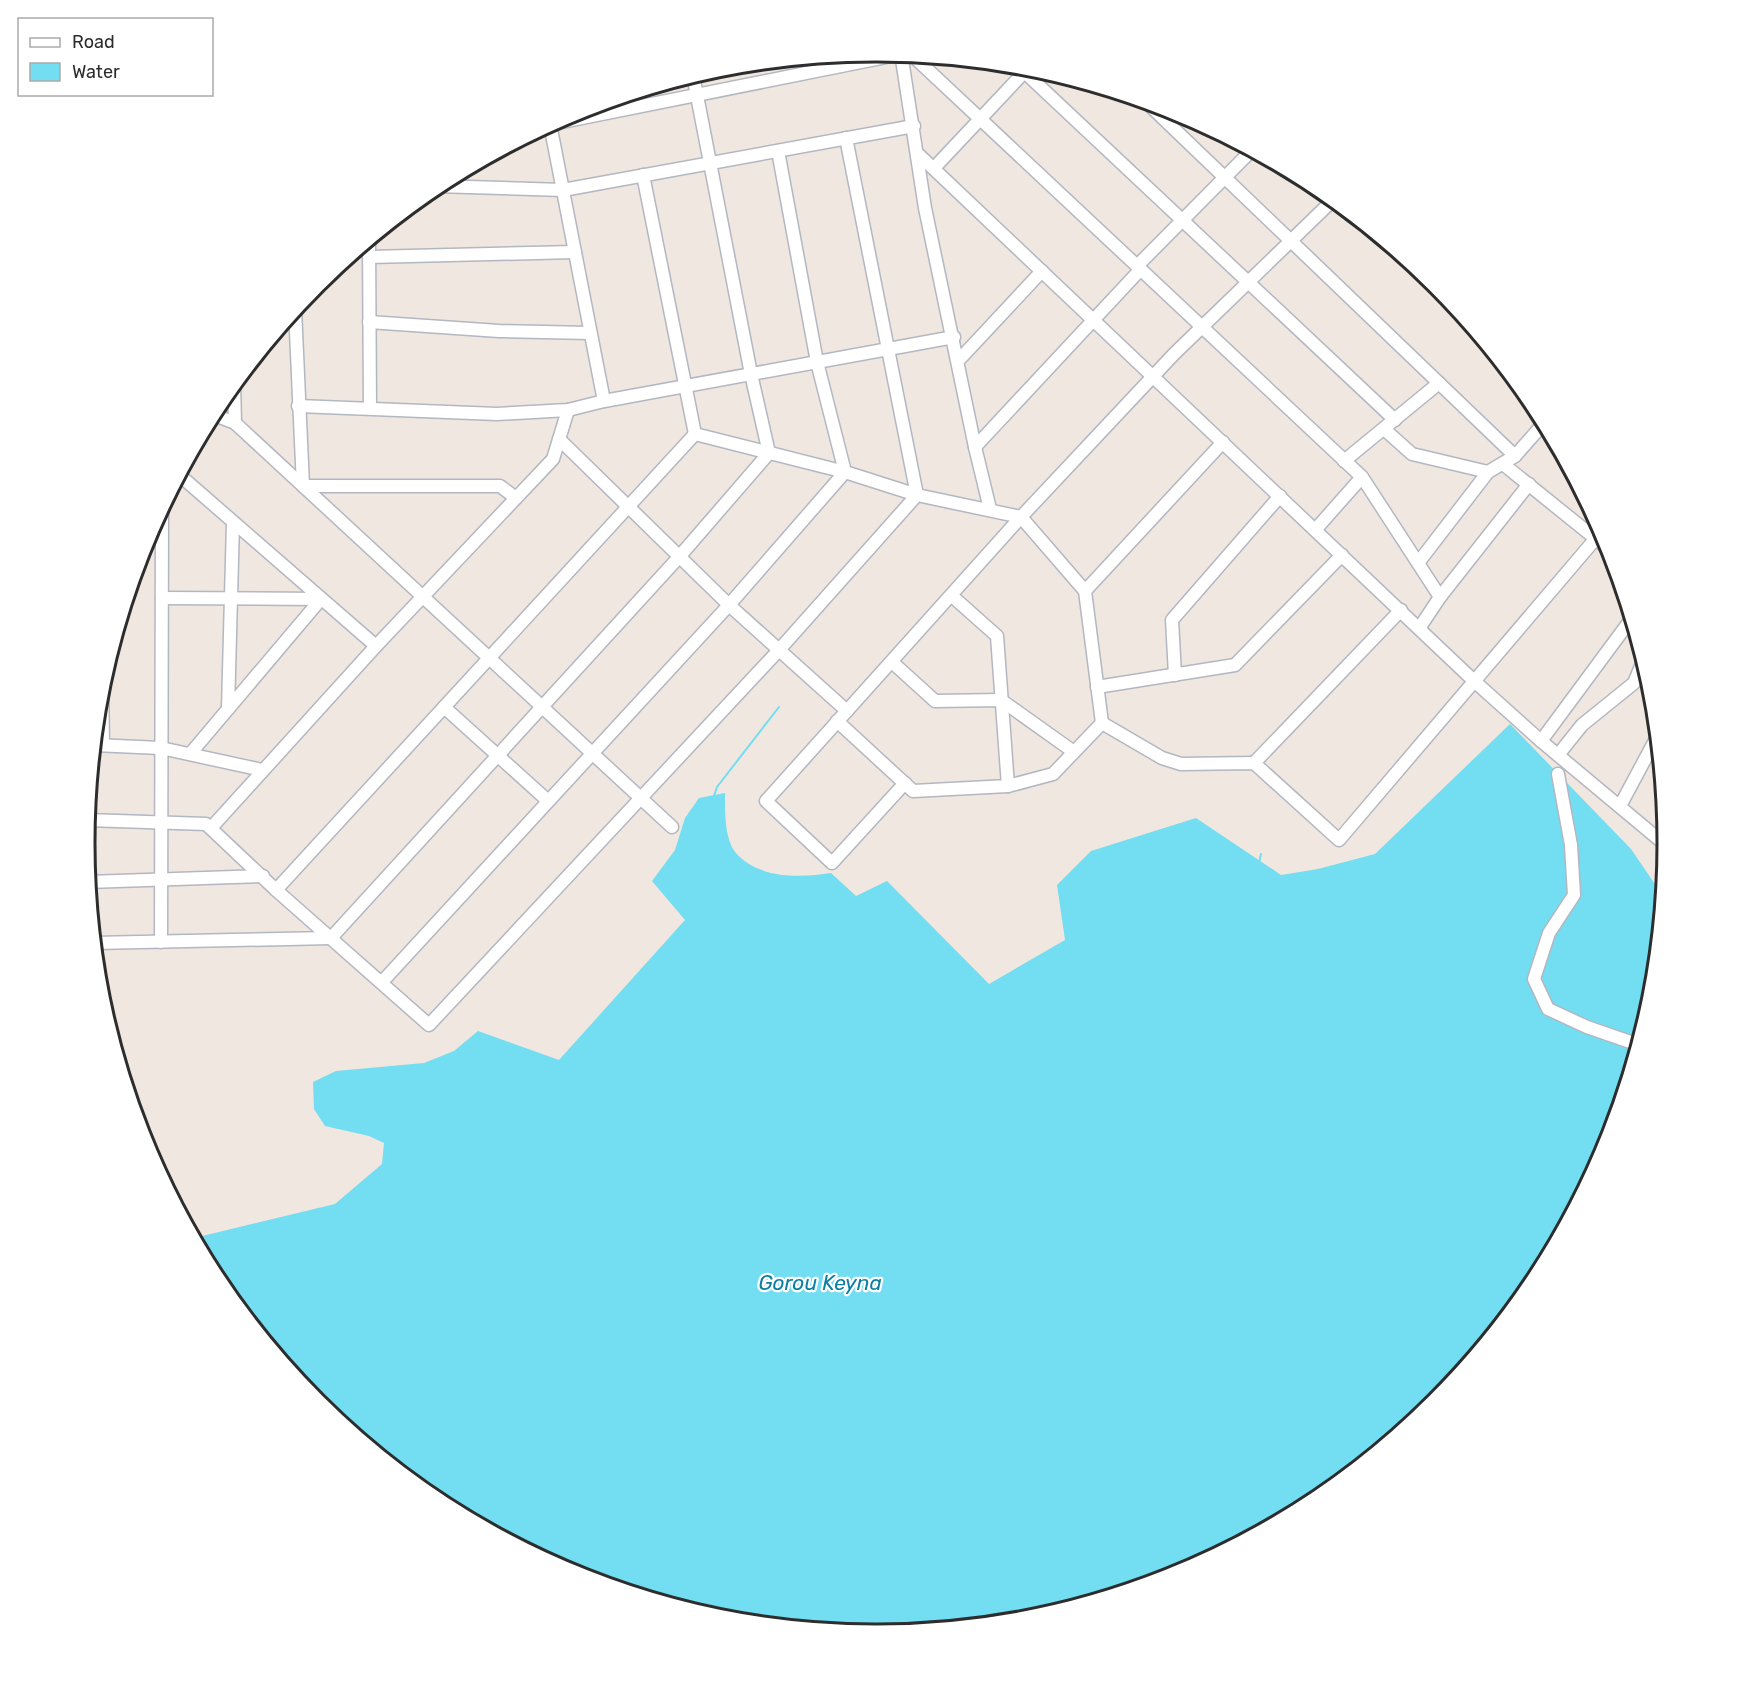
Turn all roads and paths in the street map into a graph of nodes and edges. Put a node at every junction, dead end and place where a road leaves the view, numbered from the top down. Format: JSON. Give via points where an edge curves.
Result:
{"nodes":[{"id":1,"x":862,"y":62,"type":"edge"},
{"id":2,"x":903,"y":63,"type":"edge"},
{"id":3,"x":920,"y":63,"type":"edge"},
{"id":4,"x":1018,"y":75,"type":"edge"},
{"id":5,"x":1035,"y":78,"type":"edge"},
{"id":6,"x":695,"y":83,"type":"edge"},
{"id":7,"x":697,"y":97,"type":"junction"},
{"id":8,"x":1159,"y":115,"type":"edge"},
{"id":9,"x":584,"y":118,"type":"edge"},
{"id":10,"x":980,"y":119,"type":"junction"},
{"id":11,"x":914,"y":126,"type":"junction"},
{"id":12,"x":551,"y":133,"type":"edge"},
{"id":13,"x":846,"y":138,"type":"junction"},
{"id":14,"x":778,"y":151,"type":"junction"},
{"id":15,"x":918,"y":153,"type":"junction"},
{"id":16,"x":1247,"y":155,"type":"edge"},
{"id":17,"x":710,"y":163,"type":"junction"},
{"id":18,"x":934,"y":168,"type":"junction"},
{"id":19,"x":643,"y":175,"type":"junction"},
{"id":20,"x":1224,"y":178,"type":"junction"},
{"id":21,"x":453,"y":187,"type":"edge"},
{"id":22,"x":563,"y":190,"type":"junction"},
{"id":23,"x":1328,"y":205,"type":"edge"},
{"id":24,"x":1182,"y":220,"type":"junction"},
{"id":25,"x":1291,"y":241,"type":"junction"},
{"id":26,"x":369,"y":249,"type":"edge"},
{"id":27,"x":575,"y":252,"type":"junction"},
{"id":28,"x":369,"y":257,"type":"junction"},
{"id":29,"x":1138,"y":268,"type":"junction"},
{"id":30,"x":1042,"y":271,"type":"junction"},
{"id":31,"x":1248,"y":282,"type":"junction"},
{"id":32,"x":1094,"y":320,"type":"junction"},
{"id":33,"x":294,"y":322,"type":"edge"},
{"id":34,"x":369,"y":322,"type":"junction"},
{"id":35,"x":1202,"y":327,"type":"junction"},
{"id":36,"x":590,"y":333,"type":"junction"},
{"id":37,"x":954,"y":337,"type":"junction"},
{"id":38,"x":889,"y":348,"type":"junction"},
{"id":39,"x":958,"y":361,"type":"junction"},
{"id":40,"x":817,"y":362,"type":"junction"},
{"id":41,"x":751,"y":374,"type":"junction"},
{"id":42,"x":1154,"y":376,"type":"junction"},
{"id":43,"x":1439,"y":383,"type":"junction"},
{"id":44,"x":685,"y":386,"type":"junction"},
{"id":45,"x":234,"y":398,"type":"edge"},
{"id":46,"x":604,"y":401,"type":"junction"},
{"id":47,"x":298,"y":406,"type":"junction"},
{"id":48,"x":370,"y":408,"type":"junction"},
{"id":49,"x":568,"y":410,"type":"junction"},
{"id":50,"x":222,"y":418,"type":"edge"},
{"id":51,"x":1395,"y":420,"type":"junction"},
{"id":52,"x":235,"y":423,"type":"junction"},
{"id":53,"x":1384,"y":429,"type":"junction"},
{"id":54,"x":1539,"y":429,"type":"edge"},
{"id":55,"x":695,"y":434,"type":"junction"},
{"id":56,"x":559,"y":439,"type":"junction"},
{"id":57,"x":1223,"y":442,"type":"junction"},
{"id":58,"x":975,"y":447,"type":"junction"},
{"id":59,"x":769,"y":453,"type":"junction"},
{"id":60,"x":1515,"y":456,"type":"junction"},
{"id":61,"x":1344,"y":461,"type":"junction"},
{"id":62,"x":1503,"y":464,"type":"junction"},
{"id":63,"x":845,"y":472,"type":"junction"},
{"id":64,"x":1488,"y":472,"type":"junction"},
{"id":65,"x":1362,"y":477,"type":"junction"},
{"id":66,"x":185,"y":480,"type":"edge"},
{"id":67,"x":1529,"y":484,"type":"junction"},
{"id":68,"x":303,"y":486,"type":"junction"},
{"id":69,"x":916,"y":495,"type":"junction"},
{"id":70,"x":1280,"y":496,"type":"junction"},
{"id":71,"x":516,"y":498,"type":"junction"},
{"id":72,"x":627,"y":508,"type":"junction"},
{"id":73,"x":990,"y":509,"type":"junction"},
{"id":74,"x":1021,"y":517,"type":"junction"},
{"id":75,"x":233,"y":522,"type":"junction"},
{"id":76,"x":1316,"y":529,"type":"junction"},
{"id":77,"x":1592,"y":529,"type":"edge"},
{"id":78,"x":159,"y":532,"type":"edge"},
{"id":79,"x":1596,"y":538,"type":"edge"},
{"id":80,"x":1342,"y":555,"type":"junction"},
{"id":81,"x":679,"y":557,"type":"junction"},
{"id":82,"x":1418,"y":563,"type":"junction"},
{"id":83,"x":1085,"y":591,"type":"junction"},
{"id":84,"x":952,"y":596,"type":"junction"},
{"id":85,"x":422,"y":597,"type":"junction"},
{"id":86,"x":1440,"y":597,"type":"junction"},
{"id":87,"x":162,"y":598,"type":"junction"},
{"id":88,"x":230,"y":598,"type":"junction"},
{"id":89,"x":321,"y":599,"type":"junction"},
{"id":90,"x":729,"y":605,"type":"junction"},
{"id":91,"x":1401,"y":610,"type":"junction"},
{"id":92,"x":1627,"y":625,"type":"edge"},
{"id":93,"x":1420,"y":627,"type":"junction"},
{"id":94,"x":376,"y":646,"type":"junction"},
{"id":95,"x":779,"y":650,"type":"junction"},
{"id":96,"x":488,"y":660,"type":"junction"},
{"id":97,"x":892,"y":662,"type":"junction"},
{"id":98,"x":1638,"y":672,"type":"edge"},
{"id":99,"x":1175,"y":675,"type":"junction"},
{"id":100,"x":1473,"y":680,"type":"junction"},
{"id":101,"x":1097,"y":687,"type":"junction"},
{"id":102,"x":1001,"y":700,"type":"junction"},
{"id":103,"x":444,"y":707,"type":"junction"},
{"id":104,"x":541,"y":708,"type":"junction"},
{"id":105,"x":228,"y":709,"type":"junction"},
{"id":106,"x":847,"y":711,"type":"junction"},
{"id":107,"x":837,"y":721,"type":"junction"},
{"id":108,"x":1102,"y":723,"type":"junction"},
{"id":109,"x":1541,"y":741,"type":"junction"},
{"id":110,"x":102,"y":745,"type":"edge"},
{"id":111,"x":1652,"y":747,"type":"edge"},
{"id":112,"x":161,"y":748,"type":"junction"},
{"id":113,"x":1074,"y":752,"type":"junction"},
{"id":114,"x":190,"y":754,"type":"junction"},
{"id":115,"x":591,"y":754,"type":"junction"},
{"id":116,"x":498,"y":755,"type":"junction"},
{"id":117,"x":1558,"y":755,"type":"junction"},
{"id":118,"x":1254,"y":763,"type":"junction"},
{"id":119,"x":262,"y":770,"type":"junction"},
{"id":120,"x":1558,"y":774,"type":"dead end"},
{"id":121,"x":905,"y":783,"type":"junction"},
{"id":122,"x":1008,"y":786,"type":"junction"},
{"id":123,"x":640,"y":798,"type":"junction"},
{"id":124,"x":548,"y":800,"type":"junction"},
{"id":125,"x":1620,"y":806,"type":"junction"},
{"id":126,"x":96,"y":820,"type":"edge"},
{"id":127,"x":161,"y":822,"type":"junction"},
{"id":128,"x":672,"y":827,"type":"dead end"},
{"id":129,"x":211,"y":828,"type":"junction"},
{"id":130,"x":1658,"y":838,"type":"edge"},
{"id":131,"x":263,"y":876,"type":"junction"},
{"id":132,"x":160,"y":881,"type":"junction"},
{"id":133,"x":97,"y":882,"type":"edge"},
{"id":134,"x":276,"y":890,"type":"junction"},
{"id":135,"x":331,"y":938,"type":"junction"},
{"id":136,"x":161,"y":942,"type":"junction"},
{"id":137,"x":102,"y":943,"type":"edge"},
{"id":138,"x":382,"y":982,"type":"junction"},
{"id":139,"x":1632,"y":1042,"type":"edge"}],
"edges":[{"from":1,"to":7,"type":"street"},
{"from":2,"to":11,"type":"street"},
{"from":3,"to":10,"type":"street"},
{"from":4,"to":10,"type":"street"},
{"from":5,"to":24,"type":"street"},
{"from":6,"to":7,"type":"street"},
{"from":7,"to":9,"type":"street"},
{"from":7,"to":17,"type":"street"},
{"from":8,"to":20,"type":"street"},
{"from":10,"to":18,"type":"street"},
{"from":10,"to":29,"type":"street"},
{"from":11,"to":13,"type":"street"},
{"from":11,"to":15,"type":"street"},
{"from":12,"to":22,"type":"street"},
{"from":13,"to":14,"type":"street"},
{"from":13,"to":38,"type":"street"},
{"from":14,"to":17,"type":"street"},
{"from":14,"to":40,"type":"street"},
{"from":15,"to":18,"type":"street"},
{"from":15,"to":37,"type":"street"},
{"from":16,"to":20,"type":"street"},
{"from":17,"to":19,"type":"street"},
{"from":17,"to":41,"type":"street"},
{"from":18,"to":30,"type":"street"},
{"from":19,"to":22,"type":"street"},
{"from":19,"to":44,"type":"street"},
{"from":20,"to":24,"type":"street"},
{"from":20,"to":25,"type":"street"},
{"from":21,"to":22,"type":"street"},
{"from":22,"to":27,"type":"street"},
{"from":23,"to":25,"type":"street"},
{"from":24,"to":29,"type":"street"},
{"from":24,"to":31,"type":"street"},
{"from":25,"to":31,"type":"street"},
{"from":25,"to":43,"type":"street"},
{"from":26,"to":28,"type":"street"},
{"from":27,"to":28,"type":"street"},
{"from":27,"to":36,"type":"street"},
{"from":28,"to":34,"type":"street"},
{"from":29,"to":32,"type":"street"},
{"from":29,"to":35,"type":"street"},
{"from":30,"to":32,"type":"street"},
{"from":30,"to":39,"type":"street"},
{"from":31,"to":35,"type":"street"},
{"from":31,"to":51,"type":"street"},
{"from":32,"to":42,"type":"street"},
{"from":32,"to":58,"type":"street"},
{"from":33,"to":47,"type":"street"},
{"from":34,"to":36,"type":"street"},
{"from":34,"to":48,"type":"street"},
{"from":35,"to":42,"type":"street"},
{"from":35,"to":61,"type":"street"},
{"from":36,"to":46,"type":"street"},
{"from":37,"to":38,"type":"street"},
{"from":37,"to":39,"type":"street"},
{"from":38,"to":40,"type":"street"},
{"from":38,"to":69,"type":"street"},
{"from":39,"to":58,"type":"street"},
{"from":40,"to":41,"type":"street"},
{"from":40,"to":63,"type":"street"},
{"from":41,"to":44,"type":"street"},
{"from":41,"to":59,"type":"street"},
{"from":42,"to":57,"type":"street"},
{"from":42,"to":74,"type":"street"},
{"from":43,"to":51,"type":"street"},
{"from":43,"to":60,"type":"street"},
{"from":44,"to":46,"type":"street"},
{"from":44,"to":55,"type":"street"},
{"from":45,"to":52,"type":"street"},
{"from":46,"to":49,"type":"street"},
{"from":47,"to":48,"type":"street"},
{"from":47,"to":68,"type":"street"},
{"from":48,"to":49,"type":"street","via":[[497,414]]},
{"from":49,"to":56,"type":"street"},
{"from":50,"to":52,"type":"street"},
{"from":51,"to":53,"type":"street"},
{"from":52,"to":68,"type":"street"},
{"from":53,"to":61,"type":"street"},
{"from":53,"to":64,"type":"street","via":[[1412,454]]},
{"from":54,"to":60,"type":"street"},
{"from":55,"to":59,"type":"street"},
{"from":55,"to":72,"type":"street"},
{"from":56,"to":71,"type":"street","via":[[553,459]]},
{"from":56,"to":72,"type":"street"},
{"from":57,"to":70,"type":"street"},
{"from":57,"to":83,"type":"street"},
{"from":58,"to":73,"type":"street"},
{"from":59,"to":63,"type":"street"},
{"from":59,"to":81,"type":"street"},
{"from":60,"to":62,"type":"street"},
{"from":61,"to":65,"type":"street"},
{"from":62,"to":64,"type":"street"},
{"from":62,"to":67,"type":"street"},
{"from":63,"to":69,"type":"street"},
{"from":63,"to":90,"type":"street"},
{"from":64,"to":82,"type":"street"},
{"from":65,"to":76,"type":"street"},
{"from":65,"to":82,"type":"street"},
{"from":66,"to":75,"type":"street"},
{"from":67,"to":77,"type":"street"},
{"from":67,"to":86,"type":"street"},
{"from":68,"to":71,"type":"street","via":[[500,486]]},
{"from":68,"to":85,"type":"street"},
{"from":69,"to":73,"type":"street"},
{"from":69,"to":95,"type":"street"},
{"from":70,"to":76,"type":"street"},
{"from":70,"to":99,"type":"street","via":[[1172,620]]},
{"from":71,"to":85,"type":"street"},
{"from":72,"to":81,"type":"street"},
{"from":72,"to":96,"type":"street"},
{"from":73,"to":74,"type":"street"},
{"from":74,"to":83,"type":"street"},
{"from":74,"to":84,"type":"street"},
{"from":75,"to":88,"type":"street"},
{"from":75,"to":89,"type":"street"},
{"from":76,"to":80,"type":"street"},
{"from":78,"to":87,"type":"street"},
{"from":79,"to":100,"type":"street"},
{"from":80,"to":91,"type":"street"},
{"from":80,"to":99,"type":"street","via":[[1235,665]]},
{"from":81,"to":90,"type":"street"},
{"from":81,"to":104,"type":"street"},
{"from":82,"to":86,"type":"street"},
{"from":83,"to":101,"type":"street"},
{"from":84,"to":97,"type":"street"},
{"from":84,"to":102,"type":"street","via":[[997,636]]},
{"from":85,"to":94,"type":"street"},
{"from":85,"to":96,"type":"street"},
{"from":86,"to":93,"type":"street"},
{"from":87,"to":88,"type":"street"},
{"from":87,"to":112,"type":"street"},
{"from":88,"to":89,"type":"street"},
{"from":88,"to":105,"type":"street"},
{"from":89,"to":94,"type":"street"},
{"from":89,"to":105,"type":"street"},
{"from":90,"to":95,"type":"street"},
{"from":90,"to":115,"type":"street"},
{"from":91,"to":93,"type":"street"},
{"from":91,"to":118,"type":"street"},
{"from":92,"to":109,"type":"street"},
{"from":93,"to":100,"type":"street"},
{"from":94,"to":119,"type":"street"},
{"from":95,"to":106,"type":"street"},
{"from":95,"to":123,"type":"street"},
{"from":96,"to":103,"type":"street"},
{"from":96,"to":104,"type":"street"},
{"from":97,"to":102,"type":"street","via":[[935,701]]},
{"from":97,"to":106,"type":"street"},
{"from":98,"to":117,"type":"street","via":[[1634,683],[1582,725]]},
{"from":99,"to":101,"type":"street"},
{"from":100,"to":109,"type":"street"},
{"from":100,"to":118,"type":"street","via":[[1339,840]]},
{"from":101,"to":108,"type":"street"},
{"from":102,"to":113,"type":"street"},
{"from":102,"to":122,"type":"street"},
{"from":103,"to":116,"type":"street"},
{"from":103,"to":134,"type":"street"},
{"from":104,"to":115,"type":"street"},
{"from":104,"to":116,"type":"street"},
{"from":105,"to":114,"type":"street"},
{"from":106,"to":107,"type":"street"},
{"from":107,"to":121,"type":"street"},
{"from":107,"to":121,"type":"street","via":[[765,801],[832,863]]},
{"from":108,"to":113,"type":"street"},
{"from":108,"to":118,"type":"street","via":[[1162,758],[1180,764]]},
{"from":109,"to":117,"type":"street"},
{"from":110,"to":112,"type":"street"},
{"from":111,"to":125,"type":"street"},
{"from":112,"to":114,"type":"street"},
{"from":112,"to":127,"type":"street"},
{"from":113,"to":122,"type":"street","via":[[1053,774]]},
{"from":114,"to":119,"type":"street"},
{"from":115,"to":123,"type":"street"},
{"from":115,"to":124,"type":"street"},
{"from":116,"to":124,"type":"street"},
{"from":116,"to":135,"type":"street"},
{"from":117,"to":125,"type":"street"},
{"from":119,"to":129,"type":"street"},
{"from":120,"to":139,"type":"street","via":[[1571,845],[1574,895],[1549,933],[1534,979],[1548,1009]]},
{"from":121,"to":122,"type":"street","via":[[914,791]]},
{"from":123,"to":128,"type":"street"},
{"from":123,"to":138,"type":"street","via":[[429,1025]]},
{"from":124,"to":138,"type":"street"},
{"from":125,"to":130,"type":"street"},
{"from":126,"to":127,"type":"street"},
{"from":127,"to":129,"type":"street","via":[[206,824]]},
{"from":127,"to":132,"type":"street"},
{"from":129,"to":131,"type":"street"},
{"from":131,"to":132,"type":"street"},
{"from":131,"to":134,"type":"street"},
{"from":132,"to":133,"type":"street"},
{"from":132,"to":136,"type":"street"},
{"from":134,"to":135,"type":"street"},
{"from":135,"to":136,"type":"street"},
{"from":135,"to":138,"type":"street"},
{"from":136,"to":137,"type":"street"}]}
